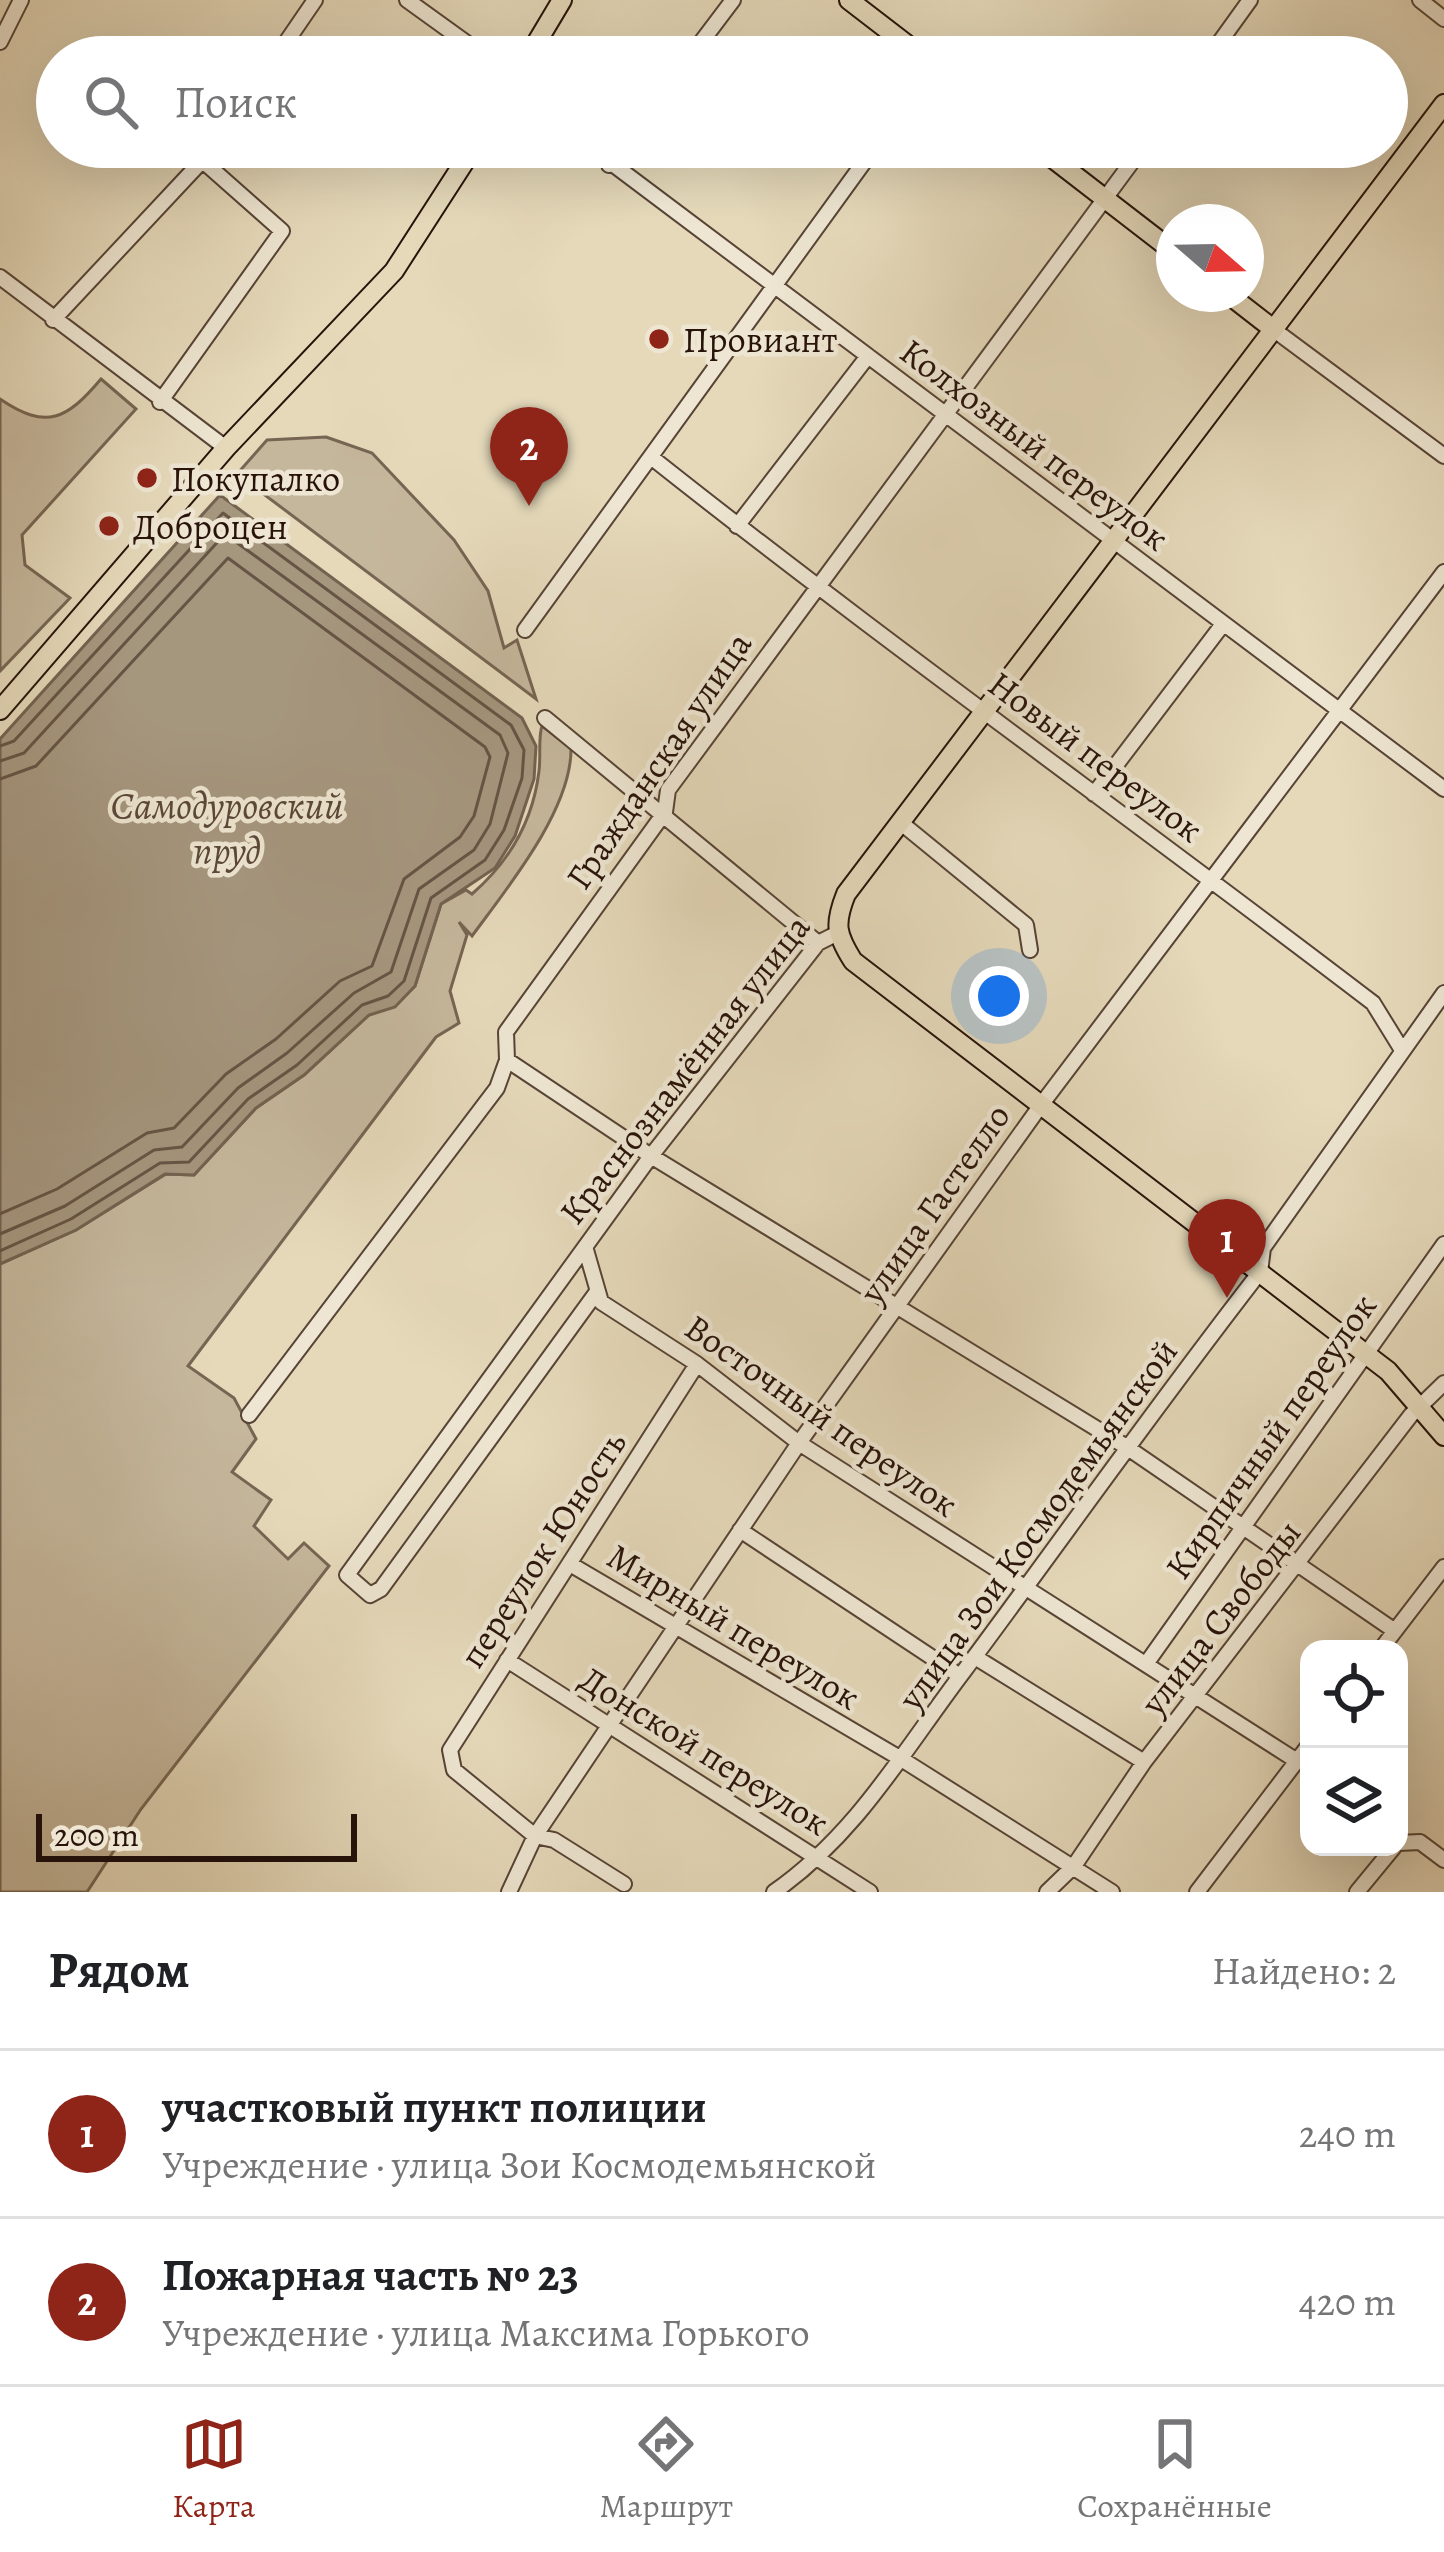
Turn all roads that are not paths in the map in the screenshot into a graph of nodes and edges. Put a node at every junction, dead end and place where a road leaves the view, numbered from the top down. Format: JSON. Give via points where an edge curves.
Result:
{"nodes":[{"id":1,"x":21,"y":0,"type":"edge"},
{"id":2,"x":315,"y":0,"type":"edge"},
{"id":3,"x":407,"y":0,"type":"edge"},
{"id":4,"x":562,"y":0,"type":"edge"},
{"id":5,"x":733,"y":0,"type":"edge"},
{"id":6,"x":849,"y":0,"type":"edge"},
{"id":7,"x":1250,"y":0,"type":"edge"},
{"id":8,"x":1420,"y":0,"type":"edge"},
{"id":9,"x":1444,"y":19,"type":"edge"},
{"id":10,"x":290,"y":36,"type":"edge"},
{"id":11,"x":458,"y":36,"type":"edge"},
{"id":12,"x":541,"y":36,"type":"edge"},
{"id":13,"x":706,"y":36,"type":"edge"},
{"id":14,"x":896,"y":36,"type":"edge"},
{"id":15,"x":1224,"y":36,"type":"edge"},
{"id":16,"x":0,"y":42,"type":"edge"},
{"id":17,"x":1444,"y":104,"type":"edge"},
{"id":18,"x":1408,"y":151,"type":"edge"},
{"id":19,"x":198,"y":168,"type":"edge"},
{"id":20,"x":211,"y":168,"type":"edge"},
{"id":21,"x":460,"y":168,"type":"edge"},
{"id":22,"x":613,"y":168,"type":"edge"},
{"id":23,"x":860,"y":168,"type":"edge"},
{"id":24,"x":1065,"y":168,"type":"edge"},
{"id":25,"x":1128,"y":168,"type":"edge"},
{"id":26,"x":1395,"y":168,"type":"edge"},
{"id":27,"x":1105,"y":199,"type":"junction"},
{"id":28,"x":1156,"y":239,"type":"edge"},
{"id":29,"x":0,"y":277,"type":"edge"},
{"id":30,"x":774,"y":289,"type":"junction"},
{"id":31,"x":1251,"y":312,"type":"edge"},
{"id":32,"x":53,"y":320,"type":"junction"},
{"id":33,"x":1273,"y":329,"type":"junction"},
{"id":34,"x":868,"y":356,"type":"junction"},
{"id":35,"x":160,"y":402,"type":"junction"},
{"id":36,"x":944,"y":411,"type":"junction"},
{"id":37,"x":226,"y":448,"type":"junction"},
{"id":38,"x":1444,"y":455,"type":"edge"},
{"id":39,"x":651,"y":458,"type":"junction"},
{"id":40,"x":737,"y":526,"type":"junction"},
{"id":41,"x":1115,"y":540,"type":"junction"},
{"id":42,"x":1444,"y":572,"type":"edge"},
{"id":43,"x":814,"y":586,"type":"junction"},
{"id":44,"x":1223,"y":624,"type":"junction"},
{"id":45,"x":525,"y":630,"type":"dead end"},
{"id":46,"x":985,"y":709,"type":"junction"},
{"id":47,"x":0,"y":710,"type":"edge"},
{"id":48,"x":1344,"y":710,"type":"junction"},
{"id":49,"x":545,"y":718,"type":"dead end"},
{"id":50,"x":1444,"y":789,"type":"edge"},
{"id":51,"x":1094,"y":794,"type":"junction"},
{"id":52,"x":664,"y":812,"type":"junction"},
{"id":53,"x":900,"y":822,"type":"junction"},
{"id":54,"x":1214,"y":881,"type":"junction"},
{"id":55,"x":827,"y":939,"type":"junction"},
{"id":56,"x":1030,"y":950,"type":"dead end"},
{"id":57,"x":1444,"y":993,"type":"edge"},
{"id":58,"x":1402,"y":1050,"type":"junction"},
{"id":59,"x":507,"y":1060,"type":"junction"},
{"id":60,"x":1041,"y":1105,"type":"junction"},
{"id":61,"x":652,"y":1156,"type":"junction"},
{"id":62,"x":1444,"y":1244,"type":"edge"},
{"id":63,"x":586,"y":1250,"type":"junction"},
{"id":64,"x":1260,"y":1272,"type":"junction"},
{"id":65,"x":596,"y":1293,"type":"junction"},
{"id":66,"x":897,"y":1308,"type":"junction"},
{"id":67,"x":1364,"y":1353,"type":"junction"},
{"id":68,"x":697,"y":1364,"type":"junction"},
{"id":69,"x":1444,"y":1383,"type":"edge"},
{"id":70,"x":1423,"y":1406,"type":"junction"},
{"id":71,"x":249,"y":1415,"type":"dead end"},
{"id":72,"x":1444,"y":1436,"type":"edge"},
{"id":73,"x":800,"y":1443,"type":"junction"},
{"id":74,"x":1125,"y":1446,"type":"junction"},
{"id":75,"x":1241,"y":1526,"type":"junction"},
{"id":76,"x":740,"y":1530,"type":"junction"},
{"id":77,"x":569,"y":1564,"type":"junction"},
{"id":78,"x":1300,"y":1566,"type":"junction"},
{"id":79,"x":1444,"y":1567,"type":"edge"},
{"id":80,"x":1024,"y":1588,"type":"junction"},
{"id":81,"x":672,"y":1628,"type":"junction"},
{"id":82,"x":1395,"y":1631,"type":"junction"},
{"id":83,"x":1388,"y":1640,"type":"edge"},
{"id":84,"x":975,"y":1657,"type":"junction"},
{"id":85,"x":507,"y":1660,"type":"junction"},
{"id":86,"x":1146,"y":1664,"type":"junction"},
{"id":87,"x":960,"y":1676,"type":"junction"},
{"id":88,"x":1196,"y":1695,"type":"junction"},
{"id":89,"x":608,"y":1724,"type":"junction"},
{"id":90,"x":1307,"y":1748,"type":"edge"},
{"id":91,"x":903,"y":1760,"type":"junction"},
{"id":92,"x":1297,"y":1761,"type":"junction"},
{"id":93,"x":1144,"y":1762,"type":"junction"},
{"id":94,"x":535,"y":1836,"type":"junction"},
{"id":95,"x":1408,"y":1844,"type":"edge"},
{"id":96,"x":1387,"y":1856,"type":"edge"},
{"id":97,"x":821,"y":1859,"type":"junction"},
{"id":98,"x":1444,"y":1860,"type":"edge"},
{"id":99,"x":1074,"y":1866,"type":"junction"},
{"id":100,"x":625,"y":1884,"type":"dead end"},
{"id":101,"x":509,"y":1892,"type":"edge"},
{"id":102,"x":774,"y":1892,"type":"edge"},
{"id":103,"x":870,"y":1892,"type":"edge"},
{"id":104,"x":1047,"y":1892,"type":"edge"},
{"id":105,"x":1112,"y":1892,"type":"edge"},
{"id":106,"x":1197,"y":1892,"type":"edge"},
{"id":107,"x":1357,"y":1892,"type":"edge"}],
"edges":[{"from":1,"to":16,"type":"street"},
{"from":2,"to":10,"type":"street"},
{"from":3,"to":11,"type":"street"},
{"from":4,"to":12,"type":"main road"},
{"from":5,"to":13,"type":"street"},
{"from":6,"to":14,"type":"main road"},
{"from":7,"to":15,"type":"street"},
{"from":8,"to":9,"type":"street"},
{"from":17,"to":18,"type":"main road","name":"Краснознамённая улица"},
{"from":19,"to":32,"type":"street"},
{"from":20,"to":35,"type":"street","via":[[282,231]]},
{"from":21,"to":37,"type":"main road","via":[[394,271]]},
{"from":22,"to":30,"type":"street","name":"Колхозный переулок"},
{"from":23,"to":30,"type":"street"},
{"from":24,"to":27,"type":"main road"},
{"from":25,"to":27,"type":"street","name":"Гражданская улица"},
{"from":26,"to":33,"type":"main road","name":"Краснознамённая улица"},
{"from":27,"to":28,"type":"main road"},
{"from":27,"to":36,"type":"street","name":"Гражданская улица"},
{"from":29,"to":32,"type":"street"},
{"from":30,"to":34,"type":"street","name":"Колхозный переулок"},
{"from":30,"to":39,"type":"street"},
{"from":31,"to":33,"type":"main road"},
{"from":32,"to":35,"type":"street"},
{"from":33,"to":38,"type":"street"},
{"from":33,"to":41,"type":"main road","name":"Краснознамённая улица"},
{"from":34,"to":36,"type":"street","name":"Колхозный переулок"},
{"from":34,"to":40,"type":"street"},
{"from":35,"to":37,"type":"street"},
{"from":36,"to":41,"type":"street","name":"Колхозный переулок"},
{"from":36,"to":43,"type":"street","name":"Гражданская улица"},
{"from":37,"to":47,"type":"main road"},
{"from":39,"to":40,"type":"street","name":"Новый переулок"},
{"from":39,"to":45,"type":"street"},
{"from":40,"to":43,"type":"street","name":"Новый переулок"},
{"from":41,"to":44,"type":"street","name":"Колхозный переулок"},
{"from":41,"to":46,"type":"main road","name":"Краснознамённая улица"},
{"from":42,"to":48,"type":"street","name":"улица Гастелло"},
{"from":43,"to":46,"type":"street","name":"Новый переулок"},
{"from":43,"to":52,"type":"street","name":"Гражданская улица","via":[[668,790]]},
{"from":44,"to":48,"type":"street","name":"Колхозный переулок"},
{"from":44,"to":51,"type":"street"},
{"from":46,"to":51,"type":"street","name":"Новый переулок"},
{"from":46,"to":53,"type":"main road","name":"Краснознамённая улица"},
{"from":48,"to":50,"type":"street","name":"Колхозный переулок"},
{"from":48,"to":54,"type":"street","name":"улица Гастелло"},
{"from":49,"to":52,"type":"street"},
{"from":51,"to":54,"type":"street","name":"Новый переулок"},
{"from":52,"to":55,"type":"street"},
{"from":52,"to":59,"type":"street","name":"Гражданская улица","via":[[506,1032]]},
{"from":53,"to":55,"type":"main road","name":"Краснознамённая улица","via":[[846,894]]},
{"from":53,"to":56,"type":"street","via":[[1026,925]]},
{"from":54,"to":58,"type":"street","name":"Новый переулок","via":[[1373,1003]]},
{"from":54,"to":60,"type":"street","name":"улица Гастелло"},
{"from":55,"to":60,"type":"main road"},
{"from":55,"to":61,"type":"street","name":"Краснознамённая улица"},
{"from":57,"to":58,"type":"street","name":"улица Зои Космодемьянской"},
{"from":58,"to":64,"type":"street","name":"улица Зои Космодемьянской","via":[[1263,1248]]},
{"from":59,"to":61,"type":"street"},
{"from":59,"to":71,"type":"street","name":"Гражданская улица","via":[[497,1088]]},
{"from":60,"to":64,"type":"main road"},
{"from":60,"to":66,"type":"street","name":"улица Гастелло"},
{"from":61,"to":63,"type":"street","name":"Краснознамённая улица"},
{"from":61,"to":66,"type":"street"},
{"from":62,"to":67,"type":"street","name":"Кирпичный переулок"},
{"from":63,"to":65,"type":"street"},
{"from":63,"to":65,"type":"street","name":"Краснознамённая улица","via":[[347,1575],[364,1591],[381,1589]]},
{"from":64,"to":67,"type":"main road"},
{"from":64,"to":74,"type":"street","name":"улица Зои Космодемьянской"},
{"from":65,"to":68,"type":"street","name":"Восточный переулок"},
{"from":66,"to":73,"type":"street","name":"улица Гастелло"},
{"from":66,"to":74,"type":"street"},
{"from":67,"to":70,"type":"main road"},
{"from":67,"to":75,"type":"street","name":"Кирпичный переулок"},
{"from":68,"to":73,"type":"street","name":"Восточный переулок"},
{"from":68,"to":77,"type":"street","name":"переулок Юность"},
{"from":69,"to":70,"type":"street","name":"улица Свободы"},
{"from":70,"to":72,"type":"main road"},
{"from":70,"to":78,"type":"street","name":"улица Свободы"},
{"from":73,"to":76,"type":"street","name":"улица Гастелло"},
{"from":73,"to":80,"type":"street","name":"Восточный переулок"},
{"from":74,"to":75,"type":"street"},
{"from":74,"to":80,"type":"street","name":"улица Зои Космодемьянской"},
{"from":75,"to":78,"type":"street"},
{"from":75,"to":86,"type":"street","name":"Кирпичный переулок"},
{"from":76,"to":81,"type":"street","name":"улица Гастелло"},
{"from":76,"to":87,"type":"street"},
{"from":77,"to":81,"type":"street","name":"Мирный переулок"},
{"from":77,"to":85,"type":"street","name":"переулок Юность"},
{"from":78,"to":82,"type":"street"},
{"from":78,"to":88,"type":"street","name":"улица Свободы"},
{"from":79,"to":82,"type":"street"},
{"from":80,"to":84,"type":"street","name":"улица Зои Космодемьянской"},
{"from":80,"to":86,"type":"street","name":"Восточный переулок"},
{"from":81,"to":89,"type":"street","name":"улица Гастелло"},
{"from":81,"to":91,"type":"street","name":"Мирный переулок"},
{"from":82,"to":83,"type":"street"},
{"from":84,"to":87,"type":"street","name":"улица Зои Космодемьянской"},
{"from":84,"to":93,"type":"street"},
{"from":85,"to":89,"type":"street","name":"Донской переулок"},
{"from":85,"to":94,"type":"street","name":"переулок Юность","via":[[450,1750],[454,1770]]},
{"from":86,"to":88,"type":"street","name":"Восточный переулок"},
{"from":87,"to":91,"type":"street","name":"улица Зои Космодемьянской"},
{"from":88,"to":92,"type":"street","name":"Восточный переулок"},
{"from":88,"to":93,"type":"street","name":"улица Свободы"},
{"from":89,"to":94,"type":"street","name":"улица Гастелло"},
{"from":89,"to":97,"type":"street","name":"Донской переулок"},
{"from":90,"to":92,"type":"street"},
{"from":91,"to":97,"type":"street","name":"улица Зои Космодемьянской"},
{"from":91,"to":99,"type":"street","name":"Мирный переулок"},
{"from":92,"to":106,"type":"street"},
{"from":93,"to":99,"type":"street","name":"улица Свободы"},
{"from":94,"to":100,"type":"street"},
{"from":94,"to":101,"type":"street","name":"улица Гастелло"},
{"from":95,"to":98,"type":"street","via":[[1420,1842]]},
{"from":96,"to":107,"type":"street"},
{"from":97,"to":102,"type":"street","name":"улица Зои Космодемьянской"},
{"from":97,"to":103,"type":"street","name":"Донской переулок"},
{"from":99,"to":104,"type":"street","name":"улица Свободы"},
{"from":99,"to":105,"type":"street","name":"Мирный переулок"}]}
